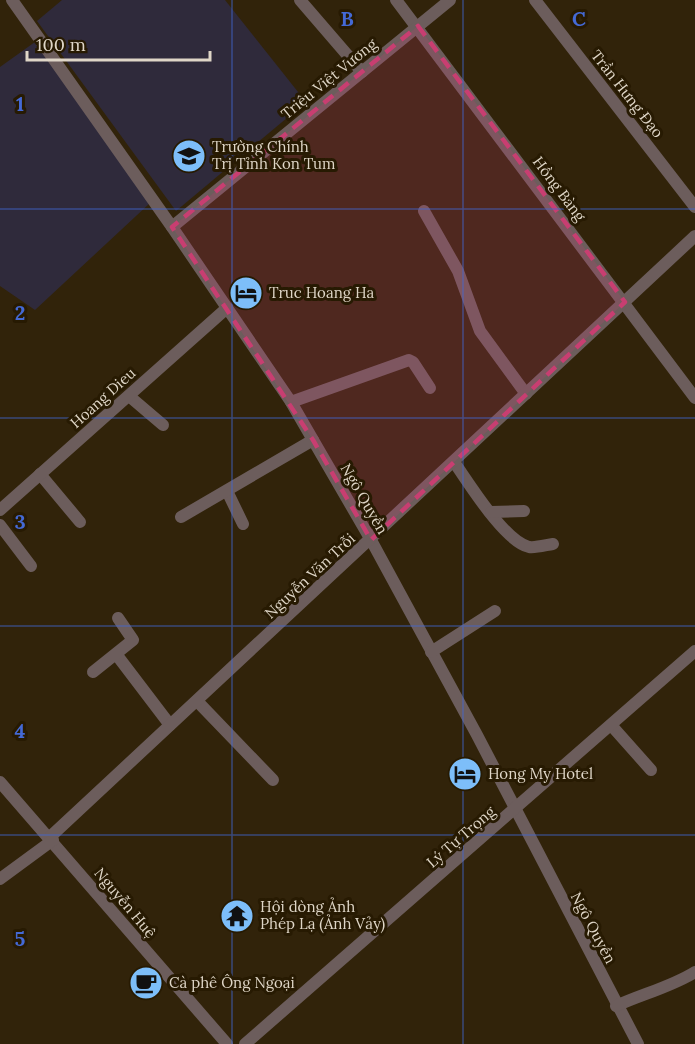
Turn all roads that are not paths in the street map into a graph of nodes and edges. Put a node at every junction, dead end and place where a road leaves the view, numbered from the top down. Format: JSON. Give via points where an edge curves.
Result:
{"nodes":[{"id":1,"x":12,"y":0,"type":"edge"},
{"id":2,"x":300,"y":0,"type":"edge"},
{"id":3,"x":396,"y":0,"type":"edge"},
{"id":4,"x":450,"y":0,"type":"edge"},
{"id":5,"x":535,"y":0,"type":"edge"},
{"id":6,"x":418,"y":26,"type":"junction"},
{"id":7,"x":362,"y":72,"type":"junction"},
{"id":8,"x":695,"y":207,"type":"edge"},
{"id":9,"x":424,"y":211,"type":"dead end"},
{"id":10,"x":172,"y":227,"type":"junction"},
{"id":11,"x":695,"y":236,"type":"edge"},
{"id":12,"x":625,"y":302,"type":"junction"},
{"id":13,"x":227,"y":308,"type":"junction"},
{"id":14,"x":430,"y":388,"type":"dead end"},
{"id":15,"x":526,"y":394,"type":"junction"},
{"id":16,"x":129,"y":396,"type":"junction"},
{"id":17,"x":695,"y":398,"type":"edge"},
{"id":18,"x":291,"y":402,"type":"junction"},
{"id":19,"x":163,"y":425,"type":"dead end"},
{"id":20,"x":313,"y":440,"type":"junction"},
{"id":21,"x":454,"y":462,"type":"junction"},
{"id":22,"x":40,"y":474,"type":"junction"},
{"id":23,"x":227,"y":491,"type":"junction"},
{"id":24,"x":0,"y":510,"type":"edge"},
{"id":25,"x":524,"y":511,"type":"dead end"},
{"id":26,"x":491,"y":512,"type":"junction"},
{"id":27,"x":181,"y":517,"type":"dead end"},
{"id":28,"x":80,"y":522,"type":"dead end"},
{"id":29,"x":243,"y":524,"type":"dead end"},
{"id":30,"x":0,"y":525,"type":"edge"},
{"id":31,"x":370,"y":540,"type":"junction"},
{"id":32,"x":553,"y":544,"type":"dead end"},
{"id":33,"x":31,"y":566,"type":"dead end"},
{"id":34,"x":495,"y":611,"type":"dead end"},
{"id":35,"x":118,"y":618,"type":"dead end"},
{"id":36,"x":695,"y":651,"type":"edge"},
{"id":37,"x":431,"y":652,"type":"junction"},
{"id":38,"x":116,"y":654,"type":"junction"},
{"id":39,"x":93,"y":672,"type":"dead end"},
{"id":40,"x":197,"y":701,"type":"junction"},
{"id":41,"x":170,"y":725,"type":"junction"},
{"id":42,"x":611,"y":725,"type":"junction"},
{"id":43,"x":651,"y":770,"type":"dead end"},
{"id":44,"x":273,"y":780,"type":"dead end"},
{"id":45,"x":0,"y":782,"type":"edge"},
{"id":46,"x":514,"y":810,"type":"junction"},
{"id":47,"x":51,"y":839,"type":"junction"},
{"id":48,"x":0,"y":879,"type":"edge"},
{"id":49,"x":695,"y":972,"type":"edge"},
{"id":50,"x":616,"y":1005,"type":"junction"},
{"id":51,"x":636,"y":1043,"type":"edge"},
{"id":52,"x":227,"y":1044,"type":"edge"},
{"id":53,"x":245,"y":1044,"type":"edge"}],
"edges":[{"from":1,"to":10,"type":"street","name":"Ngô Quyền"},
{"from":2,"to":7,"type":"street"},
{"from":3,"to":6,"type":"street","name":"Hồng Bàng"},
{"from":4,"to":6,"type":"street","name":"Triệu Việt Vương"},
{"from":5,"to":8,"type":"street","name":"Trần Hưng Đạo"},
{"from":6,"to":7,"type":"street","name":"Triệu Việt Vương"},
{"from":6,"to":12,"type":"street","name":"Hồng Bàng"},
{"from":7,"to":10,"type":"street","name":"Triệu Việt Vương"},
{"from":9,"to":15,"type":"street","via":[[458,271],[480,331]]},
{"from":10,"to":13,"type":"street","name":"Ngô Quyền"},
{"from":11,"to":12,"type":"street","name":"Nguyễn Văn Trỗi"},
{"from":12,"to":15,"type":"street","name":"Nguyễn Văn Trỗi"},
{"from":12,"to":17,"type":"street","name":"Hồng Bàng"},
{"from":13,"to":16,"type":"street","name":"Hoang Dieu"},
{"from":13,"to":18,"type":"street","name":"Ngô Quyền"},
{"from":14,"to":18,"type":"street","via":[[409,360]]},
{"from":15,"to":21,"type":"street","name":"Nguyễn Văn Trỗi"},
{"from":16,"to":19,"type":"street"},
{"from":16,"to":22,"type":"street","name":"Hoang Dieu"},
{"from":18,"to":20,"type":"street","name":"Ngô Quyền"},
{"from":20,"to":23,"type":"street"},
{"from":20,"to":31,"type":"street","name":"Ngô Quyền"},
{"from":21,"to":26,"type":"street"},
{"from":21,"to":31,"type":"street","name":"Nguyễn Văn Trỗi"},
{"from":22,"to":24,"type":"street","name":"Hoang Dieu"},
{"from":22,"to":28,"type":"street"},
{"from":23,"to":27,"type":"street"},
{"from":23,"to":29,"type":"street"},
{"from":25,"to":26,"type":"street"},
{"from":26,"to":32,"type":"street","via":[[516,540],[530,547]]},
{"from":30,"to":33,"type":"street"},
{"from":31,"to":37,"type":"street","name":"Ngô Quyền"},
{"from":31,"to":40,"type":"street","name":"Nguyễn Văn Trỗi"},
{"from":34,"to":37,"type":"street"},
{"from":35,"to":38,"type":"street","via":[[133,640]]},
{"from":36,"to":42,"type":"street","name":"Lý Tự Trọng"},
{"from":37,"to":46,"type":"street","name":"Ngô Quyền"},
{"from":38,"to":39,"type":"street"},
{"from":38,"to":41,"type":"street"},
{"from":40,"to":41,"type":"street","name":"Nguyễn Văn Trỗi"},
{"from":40,"to":44,"type":"street"},
{"from":41,"to":47,"type":"street","name":"Nguyễn Văn Trỗi"},
{"from":42,"to":43,"type":"street"},
{"from":42,"to":46,"type":"street","name":"Lý Tự Trọng"},
{"from":45,"to":47,"type":"street","name":"Nguyễn Huệ"},
{"from":46,"to":50,"type":"street","name":"Ngô Quyền"},
{"from":46,"to":53,"type":"street","name":"Lý Tự Trọng"},
{"from":47,"to":48,"type":"street","name":"Nguyễn Văn Trỗi"},
{"from":47,"to":52,"type":"street","name":"Nguyễn Huệ"},
{"from":49,"to":50,"type":"street"},
{"from":50,"to":51,"type":"street","name":"Ngô Quyền"}]}
